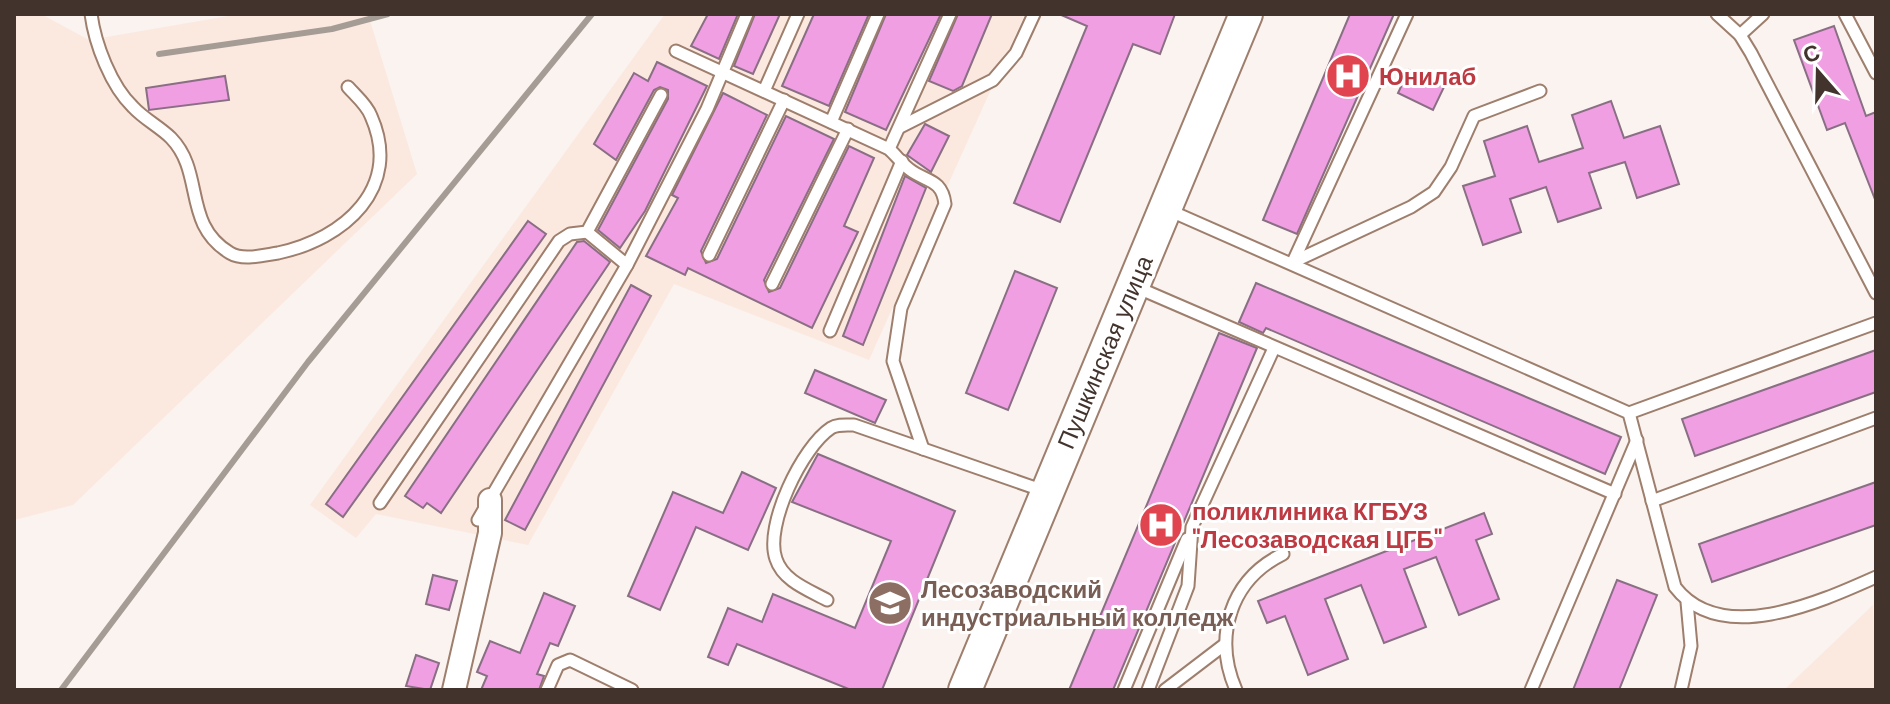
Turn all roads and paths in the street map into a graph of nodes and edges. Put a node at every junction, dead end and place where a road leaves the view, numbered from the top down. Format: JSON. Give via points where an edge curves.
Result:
{"nodes":[{"id":1,"x":91,"y":14,"type":"edge"},
{"id":2,"x":747,"y":14,"type":"edge"},
{"id":3,"x":798,"y":14,"type":"edge"},
{"id":4,"x":878,"y":14,"type":"edge"},
{"id":5,"x":950,"y":14,"type":"edge"},
{"id":6,"x":1034,"y":14,"type":"edge"},
{"id":7,"x":1246,"y":14,"type":"edge"},
{"id":8,"x":1407,"y":14,"type":"edge"},
{"id":9,"x":1717,"y":14,"type":"edge"},
{"id":10,"x":1763,"y":14,"type":"edge"},
{"id":11,"x":1845,"y":14,"type":"edge"},
{"id":12,"x":1740,"y":35,"type":"junction"},
{"id":13,"x":676,"y":51,"type":"dead end"},
{"id":14,"x":721,"y":71,"type":"junction"},
{"id":15,"x":1876,"y":73,"type":"edge"},
{"id":16,"x":348,"y":87,"type":"dead end"},
{"id":17,"x":764,"y":91,"type":"junction"},
{"id":18,"x":1540,"y":91,"type":"dead end"},
{"id":19,"x":661,"y":95,"type":"dead end"},
{"id":20,"x":784,"y":100,"type":"junction"},
{"id":21,"x":831,"y":122,"type":"junction"},
{"id":22,"x":900,"y":127,"type":"junction"},
{"id":23,"x":848,"y":129,"type":"junction"},
{"id":24,"x":889,"y":149,"type":"junction"},
{"id":25,"x":902,"y":161,"type":"junction"},
{"id":26,"x":1165,"y":209,"type":"junction"},
{"id":27,"x":587,"y":232,"type":"junction"},
{"id":28,"x":709,"y":255,"type":"dead end"},
{"id":29,"x":1293,"y":262,"type":"junction"},
{"id":30,"x":627,"y":265,"type":"junction"},
{"id":31,"x":772,"y":284,"type":"dead end"},
{"id":32,"x":1132,"y":285,"type":"junction"},
{"id":33,"x":1876,"y":293,"type":"edge"},
{"id":34,"x":1876,"y":323,"type":"edge"},
{"id":35,"x":830,"y":331,"type":"dead end"},
{"id":36,"x":1274,"y":348,"type":"junction"},
{"id":37,"x":1629,"y":413,"type":"junction"},
{"id":38,"x":1876,"y":418,"type":"edge"},
{"id":39,"x":1638,"y":439,"type":"junction"},
{"id":40,"x":923,"y":449,"type":"junction"},
{"id":41,"x":1047,"y":492,"type":"junction"},
{"id":42,"x":1615,"y":494,"type":"junction"},
{"id":43,"x":490,"y":500,"type":"junction"},
{"id":44,"x":1652,"y":501,"type":"junction"},
{"id":45,"x":380,"y":503,"type":"dead end"},
{"id":46,"x":478,"y":520,"type":"dead end"},
{"id":47,"x":1192,"y":527,"type":"junction"},
{"id":48,"x":1283,"y":554,"type":"dead end"},
{"id":49,"x":1876,"y":577,"type":"edge"},
{"id":50,"x":827,"y":600,"type":"dead end"},
{"id":51,"x":1687,"y":602,"type":"junction"},
{"id":52,"x":1224,"y":645,"type":"junction"},
{"id":53,"x":972,"y":688,"type":"edge"},
{"id":54,"x":454,"y":690,"type":"edge"},
{"id":55,"x":547,"y":690,"type":"edge"},
{"id":56,"x":632,"y":690,"type":"edge"},
{"id":57,"x":1124,"y":690,"type":"edge"},
{"id":58,"x":1148,"y":690,"type":"edge"},
{"id":59,"x":1165,"y":690,"type":"edge"},
{"id":60,"x":1236,"y":690,"type":"edge"},
{"id":61,"x":1531,"y":690,"type":"edge"},
{"id":62,"x":1681,"y":690,"type":"edge"}],
"edges":[{"from":1,"to":16,"type":"lane","via":[[105,60],[131,105],[171,138],[185,158],[200,223],[212,241],[233,256],[299,248],[332,232],[365,205],[378,180],[380,143],[370,113]]},
{"from":2,"to":14,"type":"lane"},
{"from":3,"to":17,"type":"lane"},
{"from":4,"to":21,"type":"lane"},
{"from":5,"to":22,"type":"lane"},
{"from":6,"to":22,"type":"lane","via":[[1016,53],[993,80]]},
{"from":7,"to":26,"type":"main road","name":"Пушкинская улица"},
{"from":8,"to":29,"type":"lane"},
{"from":9,"to":12,"type":"lane"},
{"from":10,"to":12,"type":"lane"},
{"from":11,"to":15,"type":"lane"},
{"from":12,"to":33,"type":"lane"},
{"from":13,"to":14,"type":"lane"},
{"from":14,"to":17,"type":"lane"},
{"from":14,"to":30,"type":"lane"},
{"from":17,"to":20,"type":"lane"},
{"from":18,"to":29,"type":"lane","via":[[1474,116],[1451,167],[1427,198]]},
{"from":19,"to":27,"type":"lane"},
{"from":20,"to":21,"type":"lane"},
{"from":20,"to":28,"type":"lane"},
{"from":21,"to":23,"type":"lane"},
{"from":22,"to":24,"type":"lane"},
{"from":23,"to":24,"type":"lane"},
{"from":23,"to":31,"type":"lane"},
{"from":24,"to":25,"type":"lane"},
{"from":25,"to":35,"type":"lane"},
{"from":25,"to":40,"type":"lane","via":[[934,180],[945,204],[901,308],[893,361]]},
{"from":26,"to":29,"type":"lane"},
{"from":26,"to":32,"type":"main road","name":"Пушкинская улица"},
{"from":27,"to":30,"type":"lane"},
{"from":27,"to":45,"type":"lane","via":[[559,241]]},
{"from":29,"to":37,"type":"lane"},
{"from":30,"to":43,"type":"lane"},
{"from":32,"to":36,"type":"lane"},
{"from":32,"to":41,"type":"main road","name":"Пушкинская улица"},
{"from":34,"to":37,"type":"lane"},
{"from":36,"to":42,"type":"lane"},
{"from":36,"to":47,"type":"lane"},
{"from":37,"to":39,"type":"lane"},
{"from":38,"to":44,"type":"lane"},
{"from":39,"to":42,"type":"lane"},
{"from":39,"to":44,"type":"lane"},
{"from":40,"to":41,"type":"lane"},
{"from":40,"to":50,"type":"lane","via":[[854,425],[833,426],[815,442],[786,493],[773,541],[784,576]]},
{"from":41,"to":53,"type":"main road","name":"Пушкинская улица"},
{"from":42,"to":61,"type":"lane"},
{"from":43,"to":46,"type":"lane"},
{"from":43,"to":54,"type":"street","via":[[490,533]]},
{"from":44,"to":51,"type":"lane","via":[[1675,587]]},
{"from":47,"to":57,"type":"lane"},
{"from":47,"to":58,"type":"lane","via":[[1188,586]]},
{"from":48,"to":52,"type":"lane","via":[[1262,564],[1247,580],[1230,616]]},
{"from":49,"to":51,"type":"lane","via":[[1799,606],[1754,615],[1730,617]]},
{"from":51,"to":62,"type":"lane","via":[[1691,646]]},
{"from":52,"to":59,"type":"lane"},
{"from":52,"to":60,"type":"lane"},
{"from":55,"to":56,"type":"lane","via":[[558,665],[570,660]]}]}
